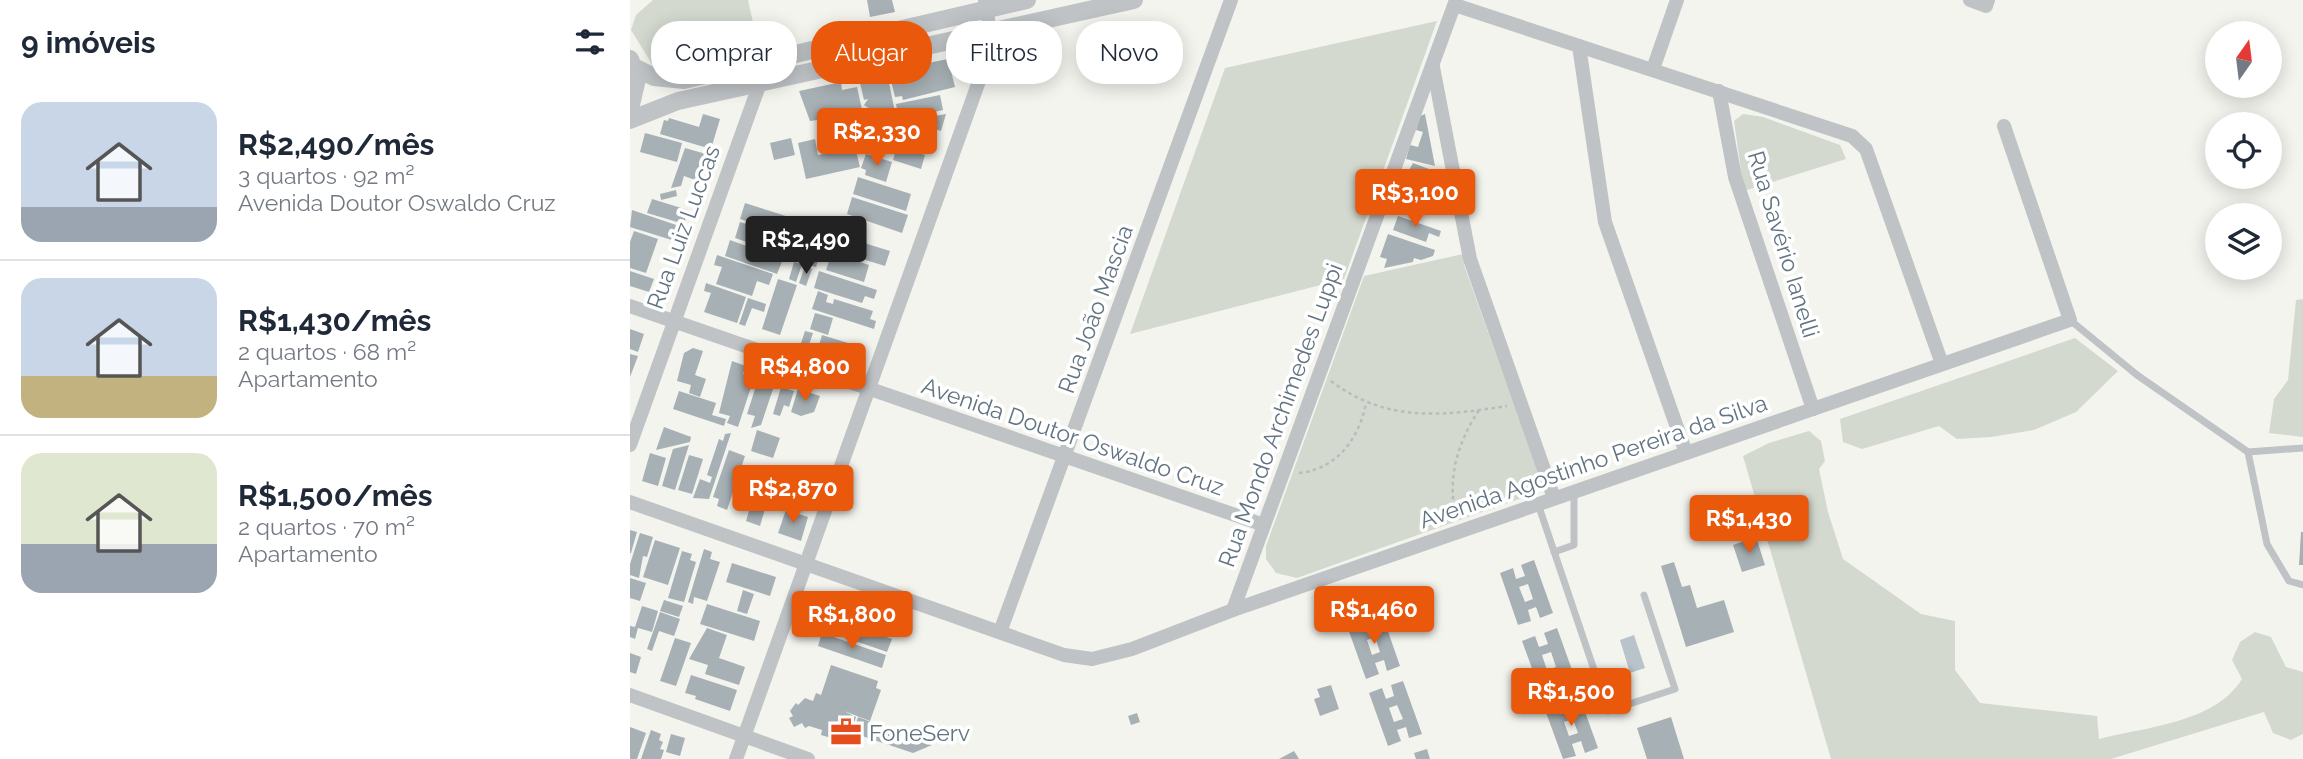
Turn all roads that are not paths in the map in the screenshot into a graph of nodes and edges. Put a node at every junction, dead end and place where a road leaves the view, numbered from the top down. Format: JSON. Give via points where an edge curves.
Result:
{"nodes":[{"id":1,"x":1027,"y":0,"type":"edge"},
{"id":2,"x":1133,"y":0,"type":"edge"},
{"id":3,"x":1231,"y":0,"type":"edge"},
{"id":4,"x":1677,"y":0,"type":"edge"},
{"id":5,"x":1970,"y":0,"type":"edge"},
{"id":6,"x":1456,"y":2,"type":"edge"},
{"id":7,"x":1987,"y":3,"type":"edge"},
{"id":8,"x":987,"y":4,"type":"edge"},
{"id":9,"x":1043,"y":21,"type":"edge"},
{"id":10,"x":946,"y":43,"type":"edge"},
{"id":11,"x":1580,"y":46,"type":"junction"},
{"id":12,"x":797,"y":55,"type":"edge"},
{"id":13,"x":631,"y":63,"type":"edge"},
{"id":14,"x":1433,"y":66,"type":"junction"},
{"id":15,"x":1653,"y":69,"type":"junction"},
{"id":16,"x":651,"y":72,"type":"edge"},
{"id":17,"x":797,"y":75,"type":"edge"},
{"id":18,"x":755,"y":84,"type":"edge"},
{"id":19,"x":760,"y":84,"type":"edge"},
{"id":20,"x":979,"y":84,"type":"edge"},
{"id":21,"x":1719,"y":91,"type":"junction"},
{"id":22,"x":630,"y":109,"type":"edge"},
{"id":23,"x":630,"y":120,"type":"edge"},
{"id":24,"x":2004,"y":126,"type":"dead end"},
{"id":25,"x":630,"y":306,"type":"edge"},
{"id":26,"x":2070,"y":320,"type":"junction"},
{"id":27,"x":673,"y":321,"type":"junction"},
{"id":28,"x":1942,"y":364,"type":"junction"},
{"id":29,"x":870,"y":390,"type":"junction"},
{"id":30,"x":1813,"y":409,"type":"junction"},
{"id":31,"x":630,"y":444,"type":"edge"},
{"id":32,"x":2303,"y":448,"type":"edge"},
{"id":33,"x":2248,"y":452,"type":"junction"},
{"id":34,"x":1686,"y":453,"type":"junction"},
{"id":35,"x":1065,"y":458,"type":"junction"},
{"id":36,"x":1574,"y":491,"type":"junction"},
{"id":37,"x":1554,"y":498,"type":"junction"},
{"id":38,"x":630,"y":502,"type":"edge"},
{"id":39,"x":1538,"y":504,"type":"junction"},
{"id":40,"x":1264,"y":525,"type":"junction"},
{"id":41,"x":1554,"y":552,"type":"junction"},
{"id":42,"x":806,"y":565,"type":"junction"},
{"id":43,"x":2303,"y":585,"type":"edge"},
{"id":44,"x":1644,"y":595,"type":"dead end"},
{"id":45,"x":1233,"y":610,"type":"junction"},
{"id":46,"x":1000,"y":632,"type":"junction"},
{"id":47,"x":630,"y":695,"type":"edge"},
{"id":48,"x":744,"y":736,"type":"junction"},
{"id":49,"x":736,"y":759,"type":"edge"},
{"id":50,"x":808,"y":759,"type":"edge"}],
"edges":[{"from":1,"to":8,"type":"street"},
{"from":2,"to":9,"type":"street"},
{"from":3,"to":35,"type":"street","name":"Rua João Mascia"},
{"from":4,"to":15,"type":"street"},
{"from":5,"to":7,"type":"street"},
{"from":6,"to":11,"type":"street"},
{"from":6,"to":14,"type":"street","name":"Rua Mondo Archimedes Luppi"},
{"from":8,"to":12,"type":"street"},
{"from":10,"to":17,"type":"street"},
{"from":11,"to":15,"type":"street"},
{"from":11,"to":34,"type":"street","via":[[1605,222]]},
{"from":13,"to":16,"type":"street"},
{"from":13,"to":22,"type":"street","via":[[636,92]]},
{"from":14,"to":37,"type":"street","via":[[1470,259]]},
{"from":14,"to":40,"type":"street","name":"Rua Mondo Archimedes Luppi"},
{"from":15,"to":21,"type":"street"},
{"from":18,"to":23,"type":"street","via":[[678,101]]},
{"from":19,"to":27,"type":"street","name":"Rua Luiz Luccas"},
{"from":20,"to":29,"type":"street"},
{"from":21,"to":28,"type":"street","via":[[1837,128],[1866,149]]},
{"from":21,"to":30,"type":"street","name":"Rua Savério Ianelli","via":[[1735,177]]},
{"from":24,"to":26,"type":"street"},
{"from":25,"to":27,"type":"street","name":"Avenida Doutor Oswaldo Cruz"},
{"from":26,"to":28,"type":"street","name":"Avenida Agostinho Pereira da Silva"},
{"from":26,"to":33,"type":"lane","via":[[2137,375]]},
{"from":27,"to":29,"type":"street","name":"Avenida Doutor Oswaldo Cruz"},
{"from":27,"to":31,"type":"street","name":"Rua Luiz Luccas"},
{"from":28,"to":30,"type":"street","name":"Avenida Agostinho Pereira da Silva"},
{"from":29,"to":35,"type":"street","name":"Avenida Doutor Oswaldo Cruz"},
{"from":29,"to":42,"type":"street"},
{"from":30,"to":34,"type":"street","name":"Avenida Agostinho Pereira da Silva"},
{"from":32,"to":33,"type":"lane"},
{"from":33,"to":43,"type":"lane","via":[[2267,544],[2289,581]]},
{"from":34,"to":36,"type":"street","name":"Avenida Agostinho Pereira da Silva"},
{"from":35,"to":40,"type":"street","name":"Avenida Doutor Oswaldo Cruz"},
{"from":35,"to":46,"type":"street","name":"Rua João Mascia"},
{"from":36,"to":37,"type":"street","name":"Avenida Agostinho Pereira da Silva"},
{"from":36,"to":41,"type":"lane","via":[[1574,545]]},
{"from":37,"to":39,"type":"street","name":"Avenida Agostinho Pereira da Silva"},
{"from":38,"to":42,"type":"street","name":"Avenida Agostinho Pereira da Silva"},
{"from":39,"to":41,"type":"lane"},
{"from":39,"to":45,"type":"street","name":"Avenida Agostinho Pereira da Silva"},
{"from":40,"to":45,"type":"street","name":"Rua Mondo Archimedes Luppi"},
{"from":41,"to":44,"type":"lane","via":[[1608,711],[1675,689]]},
{"from":42,"to":46,"type":"street","name":"Avenida Agostinho Pereira da Silva"},
{"from":42,"to":48,"type":"street"},
{"from":45,"to":46,"type":"street","name":"Avenida Agostinho Pereira da Silva","via":[[1132,649],[1092,659],[1065,655]]},
{"from":47,"to":48,"type":"street"},
{"from":48,"to":49,"type":"street"},
{"from":48,"to":50,"type":"street"}]}
